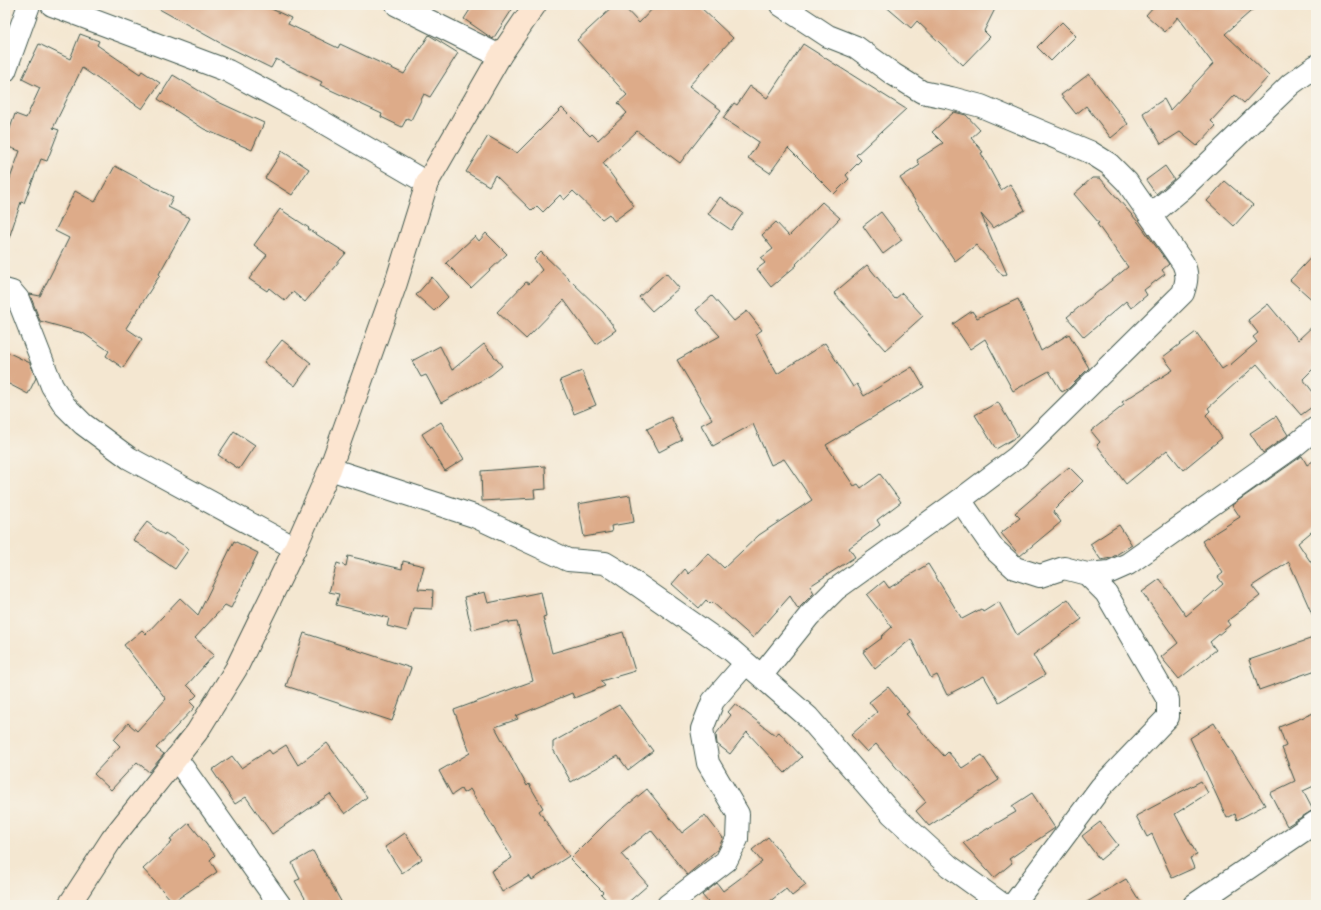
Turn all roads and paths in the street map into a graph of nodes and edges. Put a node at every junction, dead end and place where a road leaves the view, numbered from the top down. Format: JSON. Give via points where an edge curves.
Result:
{"nodes":[{"id":1,"x":29,"y":5,"type":"edge"},
{"id":2,"x":52,"y":5,"type":"edge"},
{"id":3,"x":397,"y":5,"type":"edge"},
{"id":4,"x":535,"y":5,"type":"edge"},
{"id":5,"x":781,"y":5,"type":"edge"},
{"id":6,"x":500,"y":56,"type":"junction"},
{"id":7,"x":1316,"y":66,"type":"edge"},
{"id":8,"x":5,"y":71,"type":"edge"},
{"id":9,"x":427,"y":183,"type":"junction"},
{"id":10,"x":1151,"y":215,"type":"junction"},
{"id":11,"x":5,"y":290,"type":"edge"},
{"id":12,"x":1316,"y":428,"type":"edge"},
{"id":13,"x":330,"y":469,"type":"junction"},
{"id":14,"x":960,"y":500,"type":"junction"},
{"id":15,"x":295,"y":548,"type":"junction"},
{"id":16,"x":1087,"y":574,"type":"junction"},
{"id":17,"x":753,"y":669,"type":"junction"},
{"id":18,"x":176,"y":758,"type":"junction"},
{"id":19,"x":1316,"y":822,"type":"edge"},
{"id":20,"x":1196,"y":904,"type":"edge"},
{"id":21,"x":69,"y":905,"type":"edge"},
{"id":22,"x":280,"y":905,"type":"edge"},
{"id":23,"x":668,"y":905,"type":"edge"},
{"id":24,"x":1003,"y":905,"type":"edge"},
{"id":25,"x":1013,"y":905,"type":"edge"}],
"edges":[{"from":1,"to":8,"type":"street"},
{"from":2,"to":9,"type":"street","via":[[228,70]]},
{"from":3,"to":6,"type":"street"},
{"from":4,"to":6,"type":"street"},
{"from":5,"to":10,"type":"street","via":[[828,36],[856,47],[922,92],[981,106],[1090,152],[1110,164]]},
{"from":6,"to":9,"type":"street"},
{"from":7,"to":10,"type":"street","via":[[1291,84]]},
{"from":9,"to":13,"type":"street","via":[[396,283]]},
{"from":10,"to":14,"type":"street","via":[[1187,272],[1183,293],[1017,457]]},
{"from":11,"to":15,"type":"street","via":[[12,292],[18,299],[52,386],[65,406],[84,424],[129,458]]},
{"from":12,"to":16,"type":"street","via":[[1294,447],[1128,564],[1110,572]]},
{"from":13,"to":15,"type":"street"},
{"from":13,"to":17,"type":"street","via":[[474,516],[568,560],[605,563],[731,650]]},
{"from":14,"to":16,"type":"street","via":[[994,549],[1015,568],[1040,576],[1064,568]]},
{"from":14,"to":17,"type":"street","via":[[836,589]]},
{"from":15,"to":18,"type":"street","via":[[236,669],[197,732]]},
{"from":16,"to":25,"type":"street","via":[[1106,593],[1168,700],[1168,717],[1101,787]]},
{"from":17,"to":23,"type":"street","via":[[713,701],[702,729],[708,763],[738,814],[737,839],[726,861]]},
{"from":17,"to":24,"type":"street","via":[[808,717],[892,814],[949,866]]},
{"from":18,"to":21,"type":"street","via":[[112,839]]},
{"from":18,"to":22,"type":"street"},
{"from":19,"to":20,"type":"street"}]}
